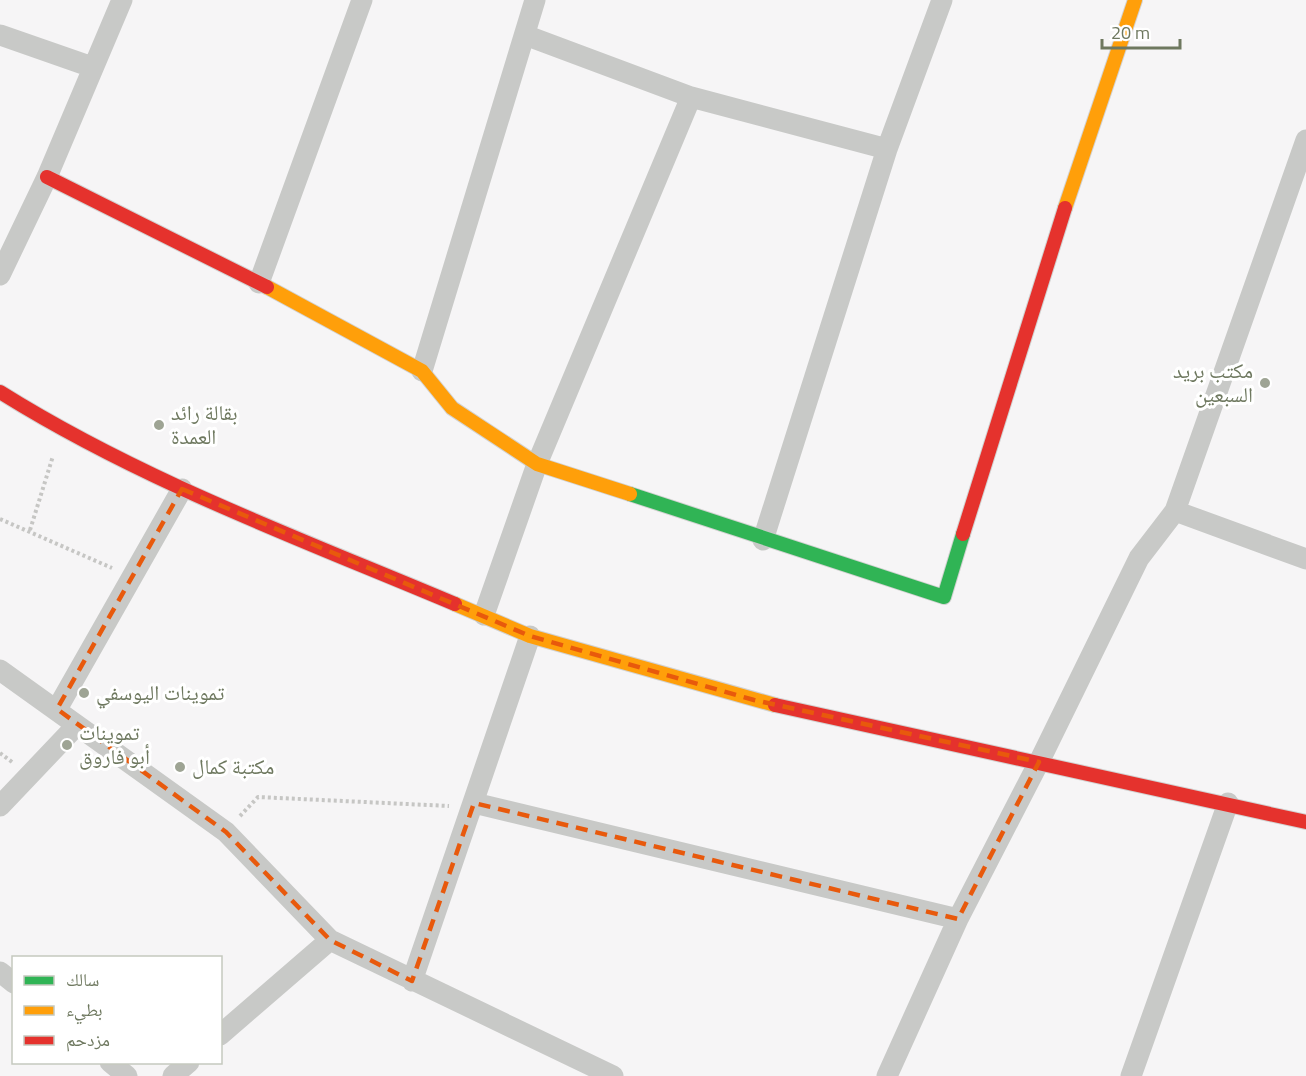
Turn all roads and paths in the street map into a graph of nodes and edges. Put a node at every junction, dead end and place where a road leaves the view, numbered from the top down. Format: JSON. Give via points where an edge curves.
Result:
{"nodes":[{"id":1,"x":122,"y":0,"type":"edge"},
{"id":2,"x":362,"y":0,"type":"edge"},
{"id":3,"x":535,"y":0,"type":"edge"},
{"id":4,"x":942,"y":0,"type":"edge"},
{"id":5,"x":1135,"y":0,"type":"edge"},
{"id":6,"x":525,"y":34,"type":"junction"},
{"id":7,"x":0,"y":35,"type":"edge"},
{"id":8,"x":92,"y":67,"type":"junction"},
{"id":9,"x":691,"y":97,"type":"junction"},
{"id":10,"x":1306,"y":140,"type":"edge"},
{"id":11,"x":887,"y":149,"type":"junction"},
{"id":12,"x":47,"y":177,"type":"junction"},
{"id":13,"x":0,"y":275,"type":"edge"},
{"id":14,"x":259,"y":284,"type":"junction"},
{"id":15,"x":422,"y":371,"type":"junction"},
{"id":16,"x":0,"y":393,"type":"edge"},
{"id":17,"x":61,"y":430,"type":"junction"},
{"id":18,"x":537,"y":464,"type":"junction"},
{"id":19,"x":182,"y":489,"type":"junction"},
{"id":20,"x":1175,"y":511,"type":"junction"},
{"id":21,"x":0,"y":519,"type":"edge"},
{"id":22,"x":30,"y":530,"type":"junction"},
{"id":23,"x":763,"y":540,"type":"junction"},
{"id":24,"x":1306,"y":559,"type":"edge"},
{"id":25,"x":132,"y":577,"type":"junction"},
{"id":26,"x":484,"y":615,"type":"junction"},
{"id":27,"x":530,"y":636,"type":"junction"},
{"id":28,"x":0,"y":670,"type":"edge"},
{"id":29,"x":57,"y":710,"type":"junction"},
{"id":30,"x":78,"y":725,"type":"junction"},
{"id":31,"x":1039,"y":762,"type":"junction"},
{"id":32,"x":474,"y":803,"type":"junction"},
{"id":33,"x":1227,"y":803,"type":"junction"},
{"id":34,"x":0,"y":806,"type":"edge"},
{"id":35,"x":1306,"y":822,"type":"edge"},
{"id":36,"x":226,"y":832,"type":"junction"},
{"id":37,"x":958,"y":919,"type":"junction"},
{"id":38,"x":330,"y":940,"type":"junction"},
{"id":39,"x":0,"y":972,"type":"edge"},
{"id":40,"x":12,"y":981,"type":"edge"},
{"id":41,"x":412,"y":981,"type":"junction"},
{"id":42,"x":222,"y":1033,"type":"edge"},
{"id":43,"x":112,"y":1064,"type":"edge"},
{"id":44,"x":187,"y":1064,"type":"edge"},
{"id":45,"x":127,"y":1076,"type":"edge"},
{"id":46,"x":173,"y":1076,"type":"edge"},
{"id":47,"x":613,"y":1076,"type":"edge"},
{"id":48,"x":887,"y":1076,"type":"edge"},
{"id":49,"x":1131,"y":1076,"type":"edge"}],
"edges":[{"from":1,"to":8,"type":"street"},
{"from":2,"to":14,"type":"street"},
{"from":3,"to":6,"type":"street"},
{"from":4,"to":11,"type":"street"},
{"from":5,"to":23,"type":"street","via":[[1040,280],[944,597]]},
{"from":6,"to":9,"type":"street"},
{"from":6,"to":15,"type":"street"},
{"from":7,"to":8,"type":"street"},
{"from":8,"to":12,"type":"street"},
{"from":9,"to":11,"type":"street"},
{"from":9,"to":18,"type":"street"},
{"from":10,"to":20,"type":"street"},
{"from":11,"to":23,"type":"street"},
{"from":12,"to":13,"type":"street"},
{"from":12,"to":14,"type":"street"},
{"from":14,"to":15,"type":"street"},
{"from":15,"to":18,"type":"street","via":[[452,408]]},
{"from":16,"to":17,"type":"street"},
{"from":17,"to":19,"type":"street"},
{"from":17,"to":22,"type":"path"},
{"from":18,"to":23,"type":"street"},
{"from":18,"to":26,"type":"street"},
{"from":19,"to":25,"type":"street"},
{"from":19,"to":26,"type":"street"},
{"from":20,"to":24,"type":"street"},
{"from":20,"to":31,"type":"street","via":[[1139,558]]},
{"from":21,"to":22,"type":"path"},
{"from":22,"to":25,"type":"path"},
{"from":25,"to":29,"type":"street"},
{"from":26,"to":27,"type":"street"},
{"from":27,"to":31,"type":"street","via":[[754,700]]},
{"from":27,"to":32,"type":"street"},
{"from":28,"to":29,"type":"street"},
{"from":29,"to":30,"type":"street"},
{"from":30,"to":34,"type":"street"},
{"from":30,"to":36,"type":"street"},
{"from":31,"to":33,"type":"street"},
{"from":31,"to":37,"type":"street"},
{"from":32,"to":36,"type":"path","via":[[448,806],[258,797]]},
{"from":32,"to":37,"type":"street"},
{"from":32,"to":41,"type":"street"},
{"from":33,"to":35,"type":"street"},
{"from":33,"to":49,"type":"street"},
{"from":36,"to":38,"type":"street"},
{"from":37,"to":48,"type":"street"},
{"from":38,"to":41,"type":"street"},
{"from":38,"to":42,"type":"street"},
{"from":39,"to":40,"type":"street"},
{"from":41,"to":47,"type":"street"},
{"from":43,"to":45,"type":"street"},
{"from":44,"to":46,"type":"street"}]}
